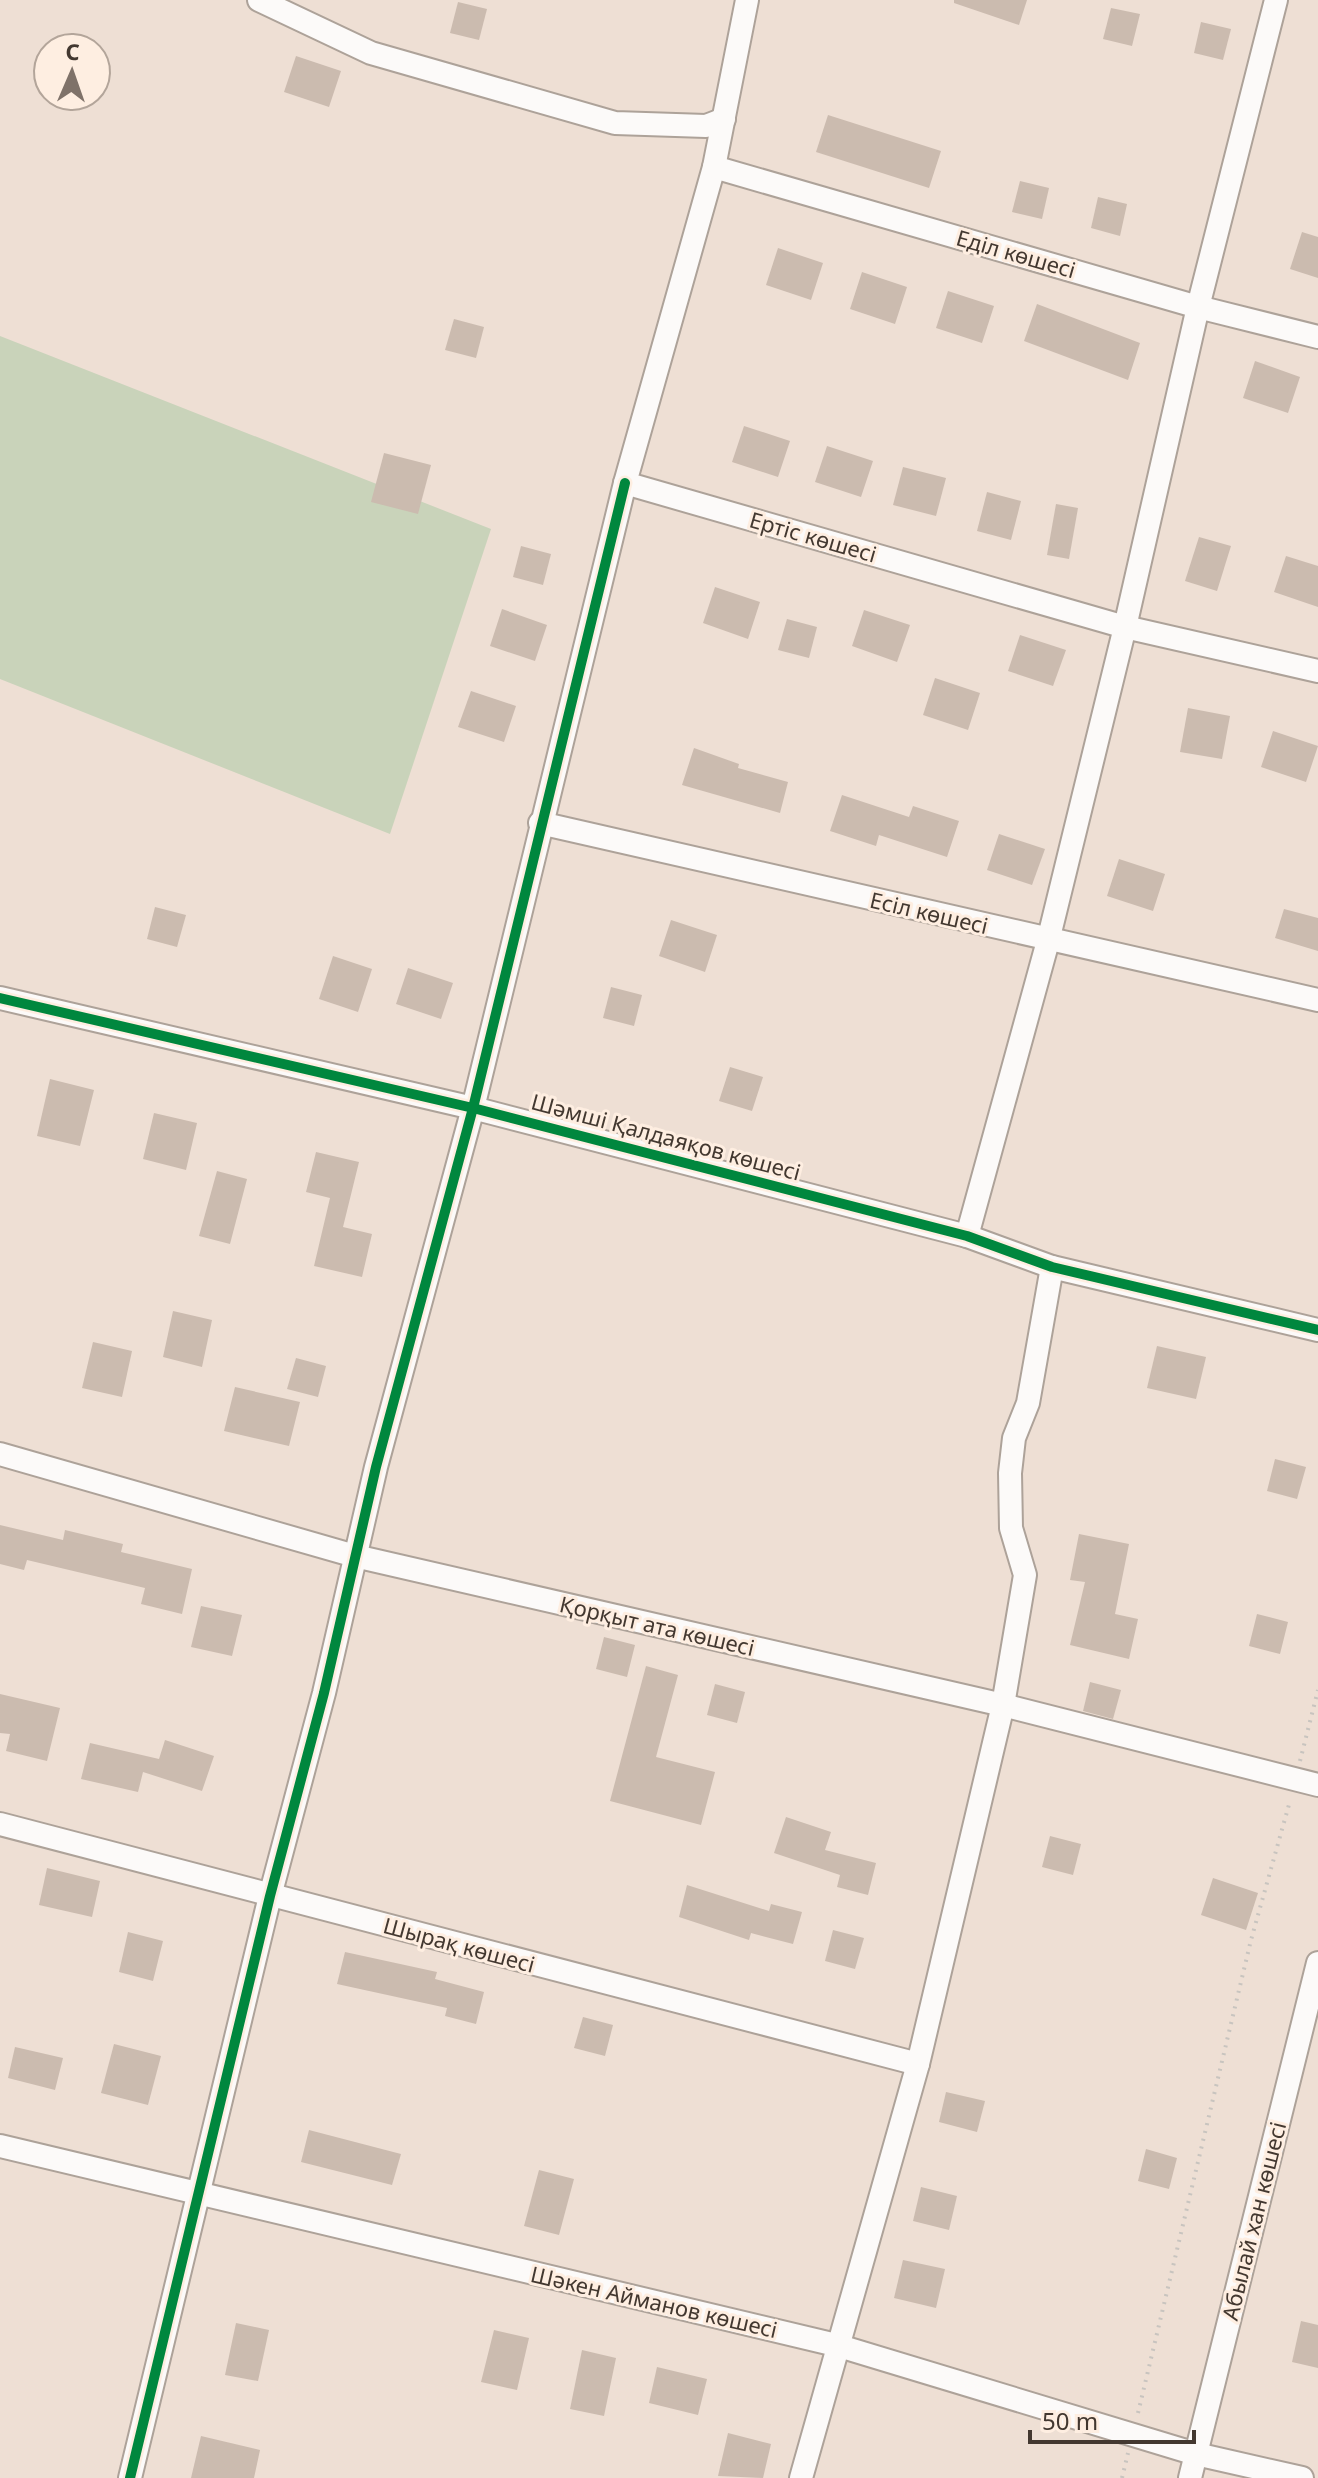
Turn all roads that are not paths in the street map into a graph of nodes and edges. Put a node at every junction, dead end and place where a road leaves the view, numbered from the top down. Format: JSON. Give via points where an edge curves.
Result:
{"nodes":[{"id":1,"x":259,"y":0,"type":"edge"},
{"id":2,"x":747,"y":0,"type":"edge"},
{"id":3,"x":1276,"y":0,"type":"edge"},
{"id":4,"x":724,"y":119,"type":"junction"},
{"id":5,"x":714,"y":167,"type":"junction"},
{"id":6,"x":1198,"y":307,"type":"junction"},
{"id":7,"x":1318,"y":337,"type":"edge"},
{"id":8,"x":625,"y":483,"type":"junction"},
{"id":9,"x":1125,"y":627,"type":"junction"},
{"id":10,"x":1318,"y":671,"type":"edge"},
{"id":11,"x":540,"y":823,"type":"junction"},
{"id":12,"x":1048,"y":941,"type":"junction"},
{"id":13,"x":0,"y":998,"type":"edge"},
{"id":14,"x":1318,"y":1000,"type":"edge"},
{"id":15,"x":473,"y":1108,"type":"junction"},
{"id":16,"x":967,"y":1236,"type":"junction"},
{"id":17,"x":1052,"y":1267,"type":"junction"},
{"id":18,"x":1318,"y":1330,"type":"edge"},
{"id":19,"x":0,"y":1454,"type":"edge"},
{"id":20,"x":355,"y":1556,"type":"junction"},
{"id":21,"x":1003,"y":1705,"type":"junction"},
{"id":22,"x":1318,"y":1785,"type":"edge"},
{"id":23,"x":0,"y":1824,"type":"edge"},
{"id":24,"x":270,"y":1896,"type":"junction"},
{"id":25,"x":1318,"y":1963,"type":"edge"},
{"id":26,"x":918,"y":2064,"type":"junction"},
{"id":27,"x":0,"y":2146,"type":"edge"},
{"id":28,"x":197,"y":2195,"type":"junction"},
{"id":29,"x":836,"y":2345,"type":"junction"},
{"id":30,"x":1196,"y":2454,"type":"junction"},
{"id":31,"x":130,"y":2478,"type":"edge"},
{"id":32,"x":801,"y":2478,"type":"edge"},
{"id":33,"x":1190,"y":2478,"type":"edge"},
{"id":34,"x":1302,"y":2478,"type":"edge"}],
"edges":[{"from":1,"to":4,"type":"street","via":[[371,53],[615,123],[706,126]]},
{"from":2,"to":4,"type":"street"},
{"from":3,"to":6,"type":"street"},
{"from":4,"to":5,"type":"street"},
{"from":5,"to":6,"type":"street","name":"Еділ көшесі"},
{"from":5,"to":8,"type":"street"},
{"from":6,"to":7,"type":"street","name":"Еділ көшесі"},
{"from":6,"to":9,"type":"street"},
{"from":8,"to":9,"type":"street","name":"Ертіс көшесі"},
{"from":8,"to":11,"type":"street"},
{"from":9,"to":10,"type":"street","name":"Ертіс көшесі"},
{"from":9,"to":12,"type":"street"},
{"from":11,"to":12,"type":"street","name":"Есіл көшесі"},
{"from":11,"to":15,"type":"street"},
{"from":12,"to":14,"type":"street","name":"Есіл көшесі"},
{"from":12,"to":16,"type":"street"},
{"from":13,"to":15,"type":"street","name":"Шәмші Қалдаяқов көшесі"},
{"from":15,"to":16,"type":"street","name":"Шәмші Қалдаяқов көшесі"},
{"from":15,"to":20,"type":"street"},
{"from":16,"to":17,"type":"street","name":"Шәмші Қалдаяқов көшесі"},
{"from":17,"to":18,"type":"street","name":"Шәмші Қалдаяқов көшесі"},
{"from":17,"to":21,"type":"street","via":[[1010,1473],[1011,1528],[1025,1575]]},
{"from":19,"to":20,"type":"street","name":"Қорқыт ата көшесі"},
{"from":20,"to":21,"type":"street","name":"Қорқыт ата көшесі"},
{"from":20,"to":24,"type":"street"},
{"from":21,"to":22,"type":"street","name":"Қорқыт ата көшесі"},
{"from":21,"to":26,"type":"street"},
{"from":23,"to":24,"type":"street","name":"Шырақ көшесі"},
{"from":24,"to":26,"type":"street","name":"Шырақ көшесі"},
{"from":24,"to":28,"type":"street"},
{"from":25,"to":30,"type":"street","name":"Абылай хан көшесі"},
{"from":26,"to":29,"type":"street"},
{"from":27,"to":28,"type":"street","name":"Шәкен Айманов көшесі"},
{"from":28,"to":29,"type":"street","name":"Шәкен Айманов көшесі"},
{"from":28,"to":31,"type":"street"},
{"from":29,"to":30,"type":"street","name":"Шәкен Айманов көшесі"},
{"from":29,"to":32,"type":"street"},
{"from":30,"to":33,"type":"street","name":"Абылай хан көшесі"},
{"from":30,"to":34,"type":"street","name":"Шәкен Айманов көшесі"}]}
